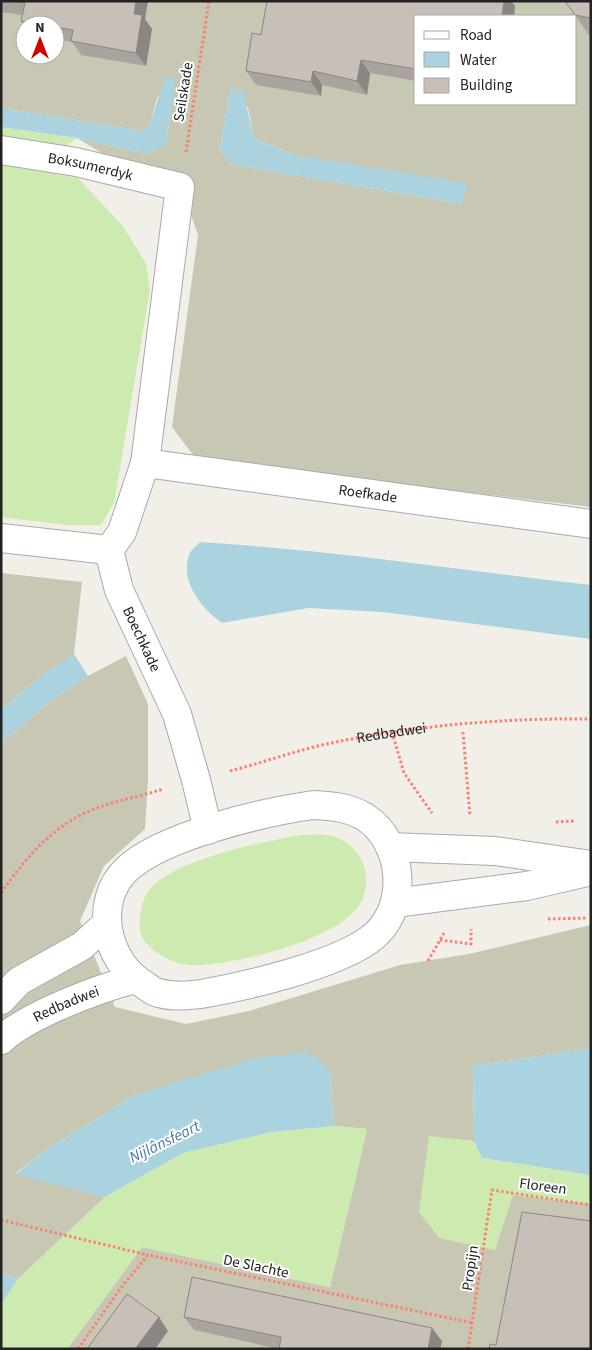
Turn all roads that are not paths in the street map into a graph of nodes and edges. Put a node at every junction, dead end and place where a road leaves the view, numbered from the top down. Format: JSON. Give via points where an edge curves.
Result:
{"nodes":[{"id":1,"x":1,"y":150,"type":"edge"},
{"id":2,"x":145,"y":463,"type":"junction"},
{"id":3,"x":591,"y":524,"type":"edge"},
{"id":4,"x":1,"y":538,"type":"edge"},
{"id":5,"x":109,"y":550,"type":"junction"},
{"id":6,"x":208,"y":830,"type":"junction"},
{"id":7,"x":390,"y":847,"type":"junction"},
{"id":8,"x":591,"y":865,"type":"edge"},
{"id":9,"x":591,"y":871,"type":"edge"},
{"id":10,"x":395,"y":903,"type":"junction"},
{"id":11,"x":106,"y":924,"type":"junction"},
{"id":12,"x":136,"y":979,"type":"junction"},
{"id":13,"x":1,"y":1000,"type":"edge"},
{"id":14,"x":1,"y":1040,"type":"edge"}],
"edges":[{"from":1,"to":2,"type":"street","name":"Boksumerdyk","via":[[76,162],[180,187]]},
{"from":2,"to":3,"type":"street","name":"Roefkade"},
{"from":2,"to":5,"type":"street","via":[[122,532]]},
{"from":4,"to":5,"type":"street"},
{"from":5,"to":6,"type":"street","name":"Boechkade","via":[[119,590],[177,714]]},
{"from":6,"to":7,"type":"street","via":[[276,810],[313,805],[339,806],[366,818],[384,834]]},
{"from":6,"to":11,"type":"street","via":[[143,856],[125,871],[113,888]]},
{"from":7,"to":8,"type":"street","via":[[495,851]]},
{"from":7,"to":10,"type":"street","via":[[397,875]]},
{"from":9,"to":10,"type":"street","via":[[528,886]]},
{"from":10,"to":12,"type":"street","via":[[388,919],[371,939],[344,954],[305,967],[220,990],[184,996],[158,993]]},
{"from":11,"to":12,"type":"street","via":[[118,960]]},
{"from":11,"to":13,"type":"street","via":[[82,946],[19,981]]},
{"from":12,"to":14,"type":"street","name":"Redbadwei","via":[[90,992],[25,1024]]}]}
